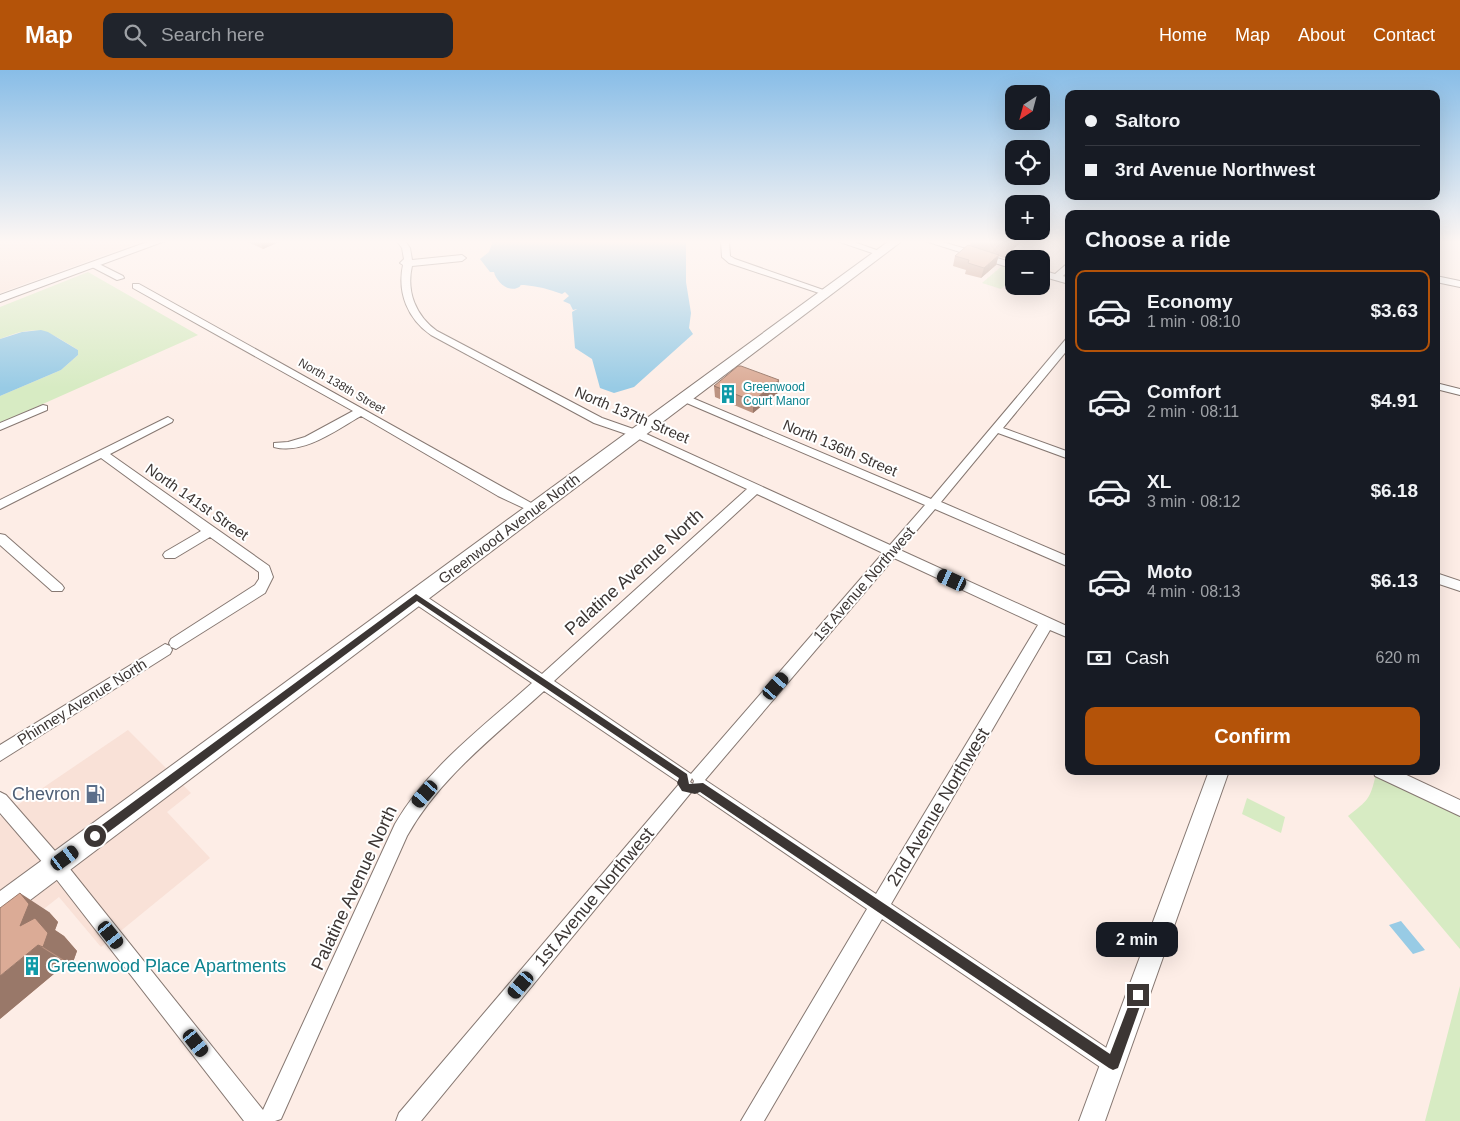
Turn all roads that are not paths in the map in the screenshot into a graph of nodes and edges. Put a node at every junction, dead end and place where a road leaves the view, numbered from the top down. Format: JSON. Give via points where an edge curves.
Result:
{"nodes":[{"id":1,"x":25,"y":290,"type":"edge"},
{"id":2,"x":143,"y":290,"type":"edge"},
{"id":3,"x":406,"y":290,"type":"edge"},
{"id":4,"x":819,"y":290,"type":"edge"},
{"id":5,"x":832,"y":290,"type":"edge"},
{"id":6,"x":828,"y":293,"type":"junction"},
{"id":7,"x":0,"y":299,"type":"edge"},
{"id":8,"x":1065,"y":346,"type":"edge"},
{"id":9,"x":1440,"y":387,"type":"edge"},
{"id":10,"x":1460,"y":392,"type":"edge"},
{"id":11,"x":686,"y":399,"type":"junction"},
{"id":12,"x":43,"y":408,"type":"dead end"},
{"id":13,"x":361,"y":410,"type":"junction"},
{"id":14,"x":168,"y":420,"type":"dead end"},
{"id":15,"x":0,"y":427,"type":"edge"},
{"id":16,"x":996,"y":429,"type":"junction"},
{"id":17,"x":638,"y":434,"type":"junction"},
{"id":18,"x":278,"y":445,"type":"dead end"},
{"id":19,"x":103,"y":454,"type":"junction"},
{"id":20,"x":1065,"y":455,"type":"edge"},
{"id":21,"x":756,"y":488,"type":"junction"},
{"id":22,"x":933,"y":503,"type":"junction"},
{"id":23,"x":0,"y":505,"type":"edge"},
{"id":24,"x":536,"y":508,"type":"junction"},
{"id":25,"x":211,"y":531,"type":"junction"},
{"id":26,"x":0,"y":538,"type":"edge"},
{"id":27,"x":892,"y":552,"type":"junction"},
{"id":28,"x":170,"y":555,"type":"dead end"},
{"id":29,"x":1065,"y":560,"type":"edge"},
{"id":30,"x":267,"y":580,"type":"joint"},
{"id":31,"x":1441,"y":580,"type":"edge"},
{"id":32,"x":1460,"y":586,"type":"edge"},
{"id":33,"x":57,"y":588,"type":"dead end"},
{"id":34,"x":416,"y":597,"type":"junction"},
{"id":35,"x":1046,"y":623,"type":"junction"},
{"id":36,"x":1065,"y":631,"type":"edge"},
{"id":37,"x":542,"y":682,"type":"junction"},
{"id":38,"x":0,"y":754,"type":"edge"},
{"id":39,"x":1218,"y":775,"type":"edge"},
{"id":40,"x":1390,"y":775,"type":"edge"},
{"id":41,"x":692,"y":781,"type":"junction"},
{"id":42,"x":0,"y":800,"type":"edge"},
{"id":43,"x":1460,"y":808,"type":"edge"},
{"id":44,"x":56,"y":866,"type":"junction"},
{"id":45,"x":879,"y":906,"type":"junction"},
{"id":46,"x":0,"y":907,"type":"edge"},
{"id":47,"x":1113,"y":1064,"type":"junction"},
{"id":48,"x":266,"y":1118,"type":"edge"},
{"id":49,"x":407,"y":1121,"type":"edge"},
{"id":50,"x":752,"y":1121,"type":"edge"},
{"id":51,"x":1092,"y":1121,"type":"edge"}],
"edges":[{"from":1,"to":7,"type":"street"},
{"from":2,"to":13,"type":"street","name":"North 138th Street"},
{"from":3,"to":17,"type":"street","name":"North 137th Street","via":[[422,324],[454,344],[562,403],[622,432]]},
{"from":4,"to":6,"type":"street"},
{"from":5,"to":6,"type":"main road","name":"Greenwood Avenue North"},
{"from":6,"to":11,"type":"main road","name":"Greenwood Avenue North"},
{"from":8,"to":16,"type":"street","name":"1st Avenue Northwest"},
{"from":9,"to":10,"type":"street"},
{"from":11,"to":17,"type":"main road","name":"Greenwood Avenue North"},
{"from":11,"to":22,"type":"street","name":"North 136th Street"},
{"from":12,"to":15,"type":"street"},
{"from":13,"to":18,"type":"street","via":[[302,442],[292,446]]},
{"from":13,"to":24,"type":"street","name":"North 138th Street","via":[[502,493]]},
{"from":14,"to":19,"type":"street"},
{"from":16,"to":20,"type":"street"},
{"from":16,"to":22,"type":"street","name":"1st Avenue Northwest"},
{"from":17,"to":21,"type":"street","name":"North 137th Street"},
{"from":17,"to":24,"type":"main road","name":"Greenwood Avenue North"},
{"from":19,"to":23,"type":"street"},
{"from":19,"to":25,"type":"street","name":"North 141st Street","via":[[175,509]]},
{"from":21,"to":27,"type":"street","name":"North 137th Street"},
{"from":21,"to":37,"type":"street","name":"Palatine Avenue North"},
{"from":22,"to":27,"type":"street","name":"1st Avenue Northwest"},
{"from":22,"to":29,"type":"street","name":"North 136th Street"},
{"from":24,"to":34,"type":"main road","name":"Greenwood Avenue North"},
{"from":25,"to":28,"type":"street"},
{"from":25,"to":30,"type":"street","name":"North 141st Street","via":[[264,569]]},
{"from":26,"to":33,"type":"street"},
{"from":27,"to":35,"type":"street","name":"North 137th Street"},
{"from":27,"to":41,"type":"street","name":"1st Avenue Northwest"},
{"from":30,"to":38,"type":"street","name":"Phinney Avenue North","via":[[260,589]]},
{"from":31,"to":32,"type":"street"},
{"from":34,"to":37,"type":"street"},
{"from":34,"to":44,"type":"main road","name":"Greenwood Avenue North"},
{"from":35,"to":36,"type":"street","name":"North 137th Street"},
{"from":35,"to":45,"type":"street","name":"2nd Avenue Northwest"},
{"from":37,"to":41,"type":"street"},
{"from":37,"to":48,"type":"street","name":"Palatine Avenue North","via":[[443,773],[416,804]]},
{"from":39,"to":47,"type":"street"},
{"from":40,"to":43,"type":"street"},
{"from":41,"to":45,"type":"street"},
{"from":41,"to":49,"type":"street","name":"1st Avenue Northwest"},
{"from":42,"to":44,"type":"street"},
{"from":44,"to":46,"type":"main road","name":"Greenwood Avenue North"},
{"from":44,"to":48,"type":"street"},
{"from":45,"to":47,"type":"street"},
{"from":45,"to":50,"type":"street","name":"2nd Avenue Northwest"},
{"from":47,"to":51,"type":"street"}]}
